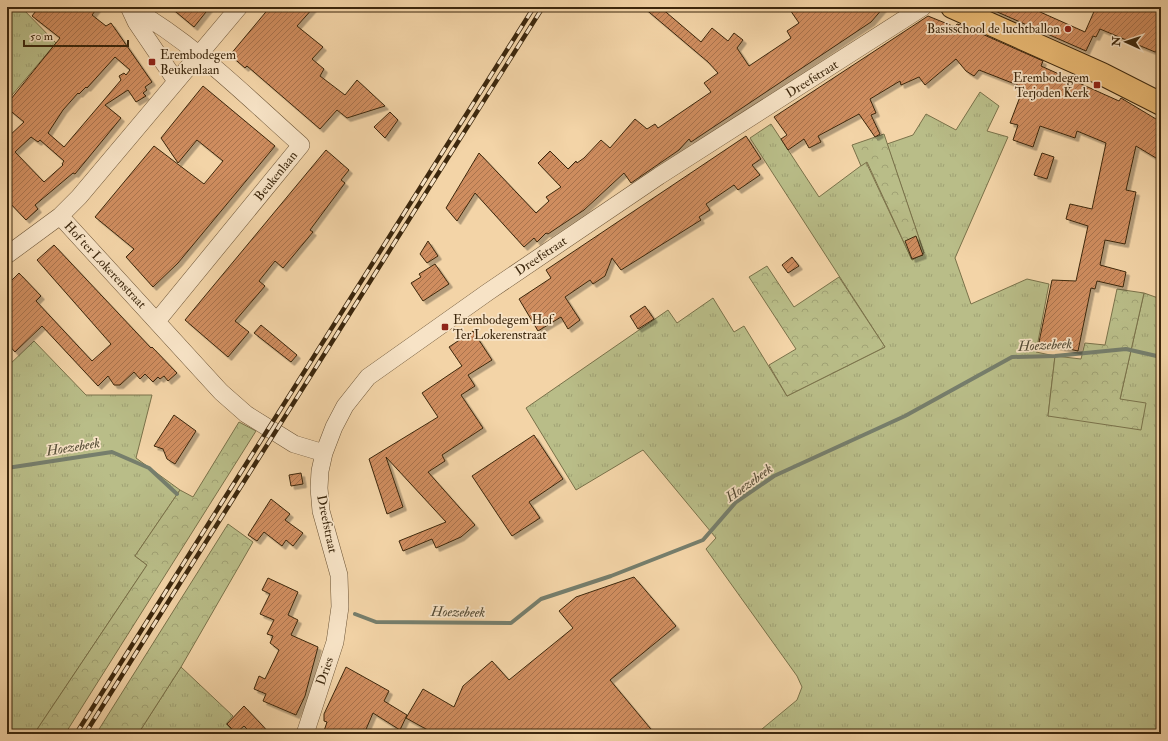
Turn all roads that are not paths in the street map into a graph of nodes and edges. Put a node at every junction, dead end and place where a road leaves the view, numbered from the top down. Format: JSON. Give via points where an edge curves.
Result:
{"nodes":[{"id":1,"x":129,"y":7,"type":"edge"},
{"id":2,"x":239,"y":7,"type":"edge"},
{"id":3,"x":922,"y":7,"type":"edge"},
{"id":4,"x":952,"y":7,"type":"edge"},
{"id":5,"x":200,"y":55,"type":"junction"},
{"id":6,"x":176,"y":81,"type":"junction"},
{"id":7,"x":1161,"y":104,"type":"edge"},
{"id":8,"x":60,"y":216,"type":"junction"},
{"id":9,"x":10,"y":246,"type":"edge"},
{"id":10,"x":157,"y":321,"type":"junction"},
{"id":11,"x":324,"y":452,"type":"junction"},
{"id":12,"x":340,"y":607,"type":"joint"},
{"id":13,"x":305,"y":734,"type":"edge"}],
"edges":[{"from":1,"to":5,"type":"street","name":"Beukenlaan","via":[[148,17]]},
{"from":1,"to":6,"type":"street","name":"Beukenlaan","via":[[136,22]]},
{"from":2,"to":5,"type":"street","name":"Hof ter Lokerenstraat"},
{"from":3,"to":11,"type":"street","name":"Dreefstraat","via":[[659,176],[368,377],[345,406]]},
{"from":4,"to":7,"type":"main road","via":[[1102,74]]},
{"from":5,"to":6,"type":"street","name":"Hof ter Lokerenstraat"},
{"from":5,"to":10,"type":"street","name":"Beukenlaan","via":[[301,145]]},
{"from":6,"to":8,"type":"street","name":"Hof ter Lokerenstraat","via":[[79,197]]},
{"from":8,"to":9,"type":"street"},
{"from":8,"to":10,"type":"street","name":"Hof ter Lokerenstraat"},
{"from":10,"to":11,"type":"street","name":"Hof ter Lokerenstraat","via":[[221,392],[246,414],[294,444]]},
{"from":11,"to":12,"type":"street","name":"Dreefstraat","via":[[319,488],[321,511],[339,575]]},
{"from":12,"to":13,"type":"street","name":"Dries","via":[[335,642]]}]}
